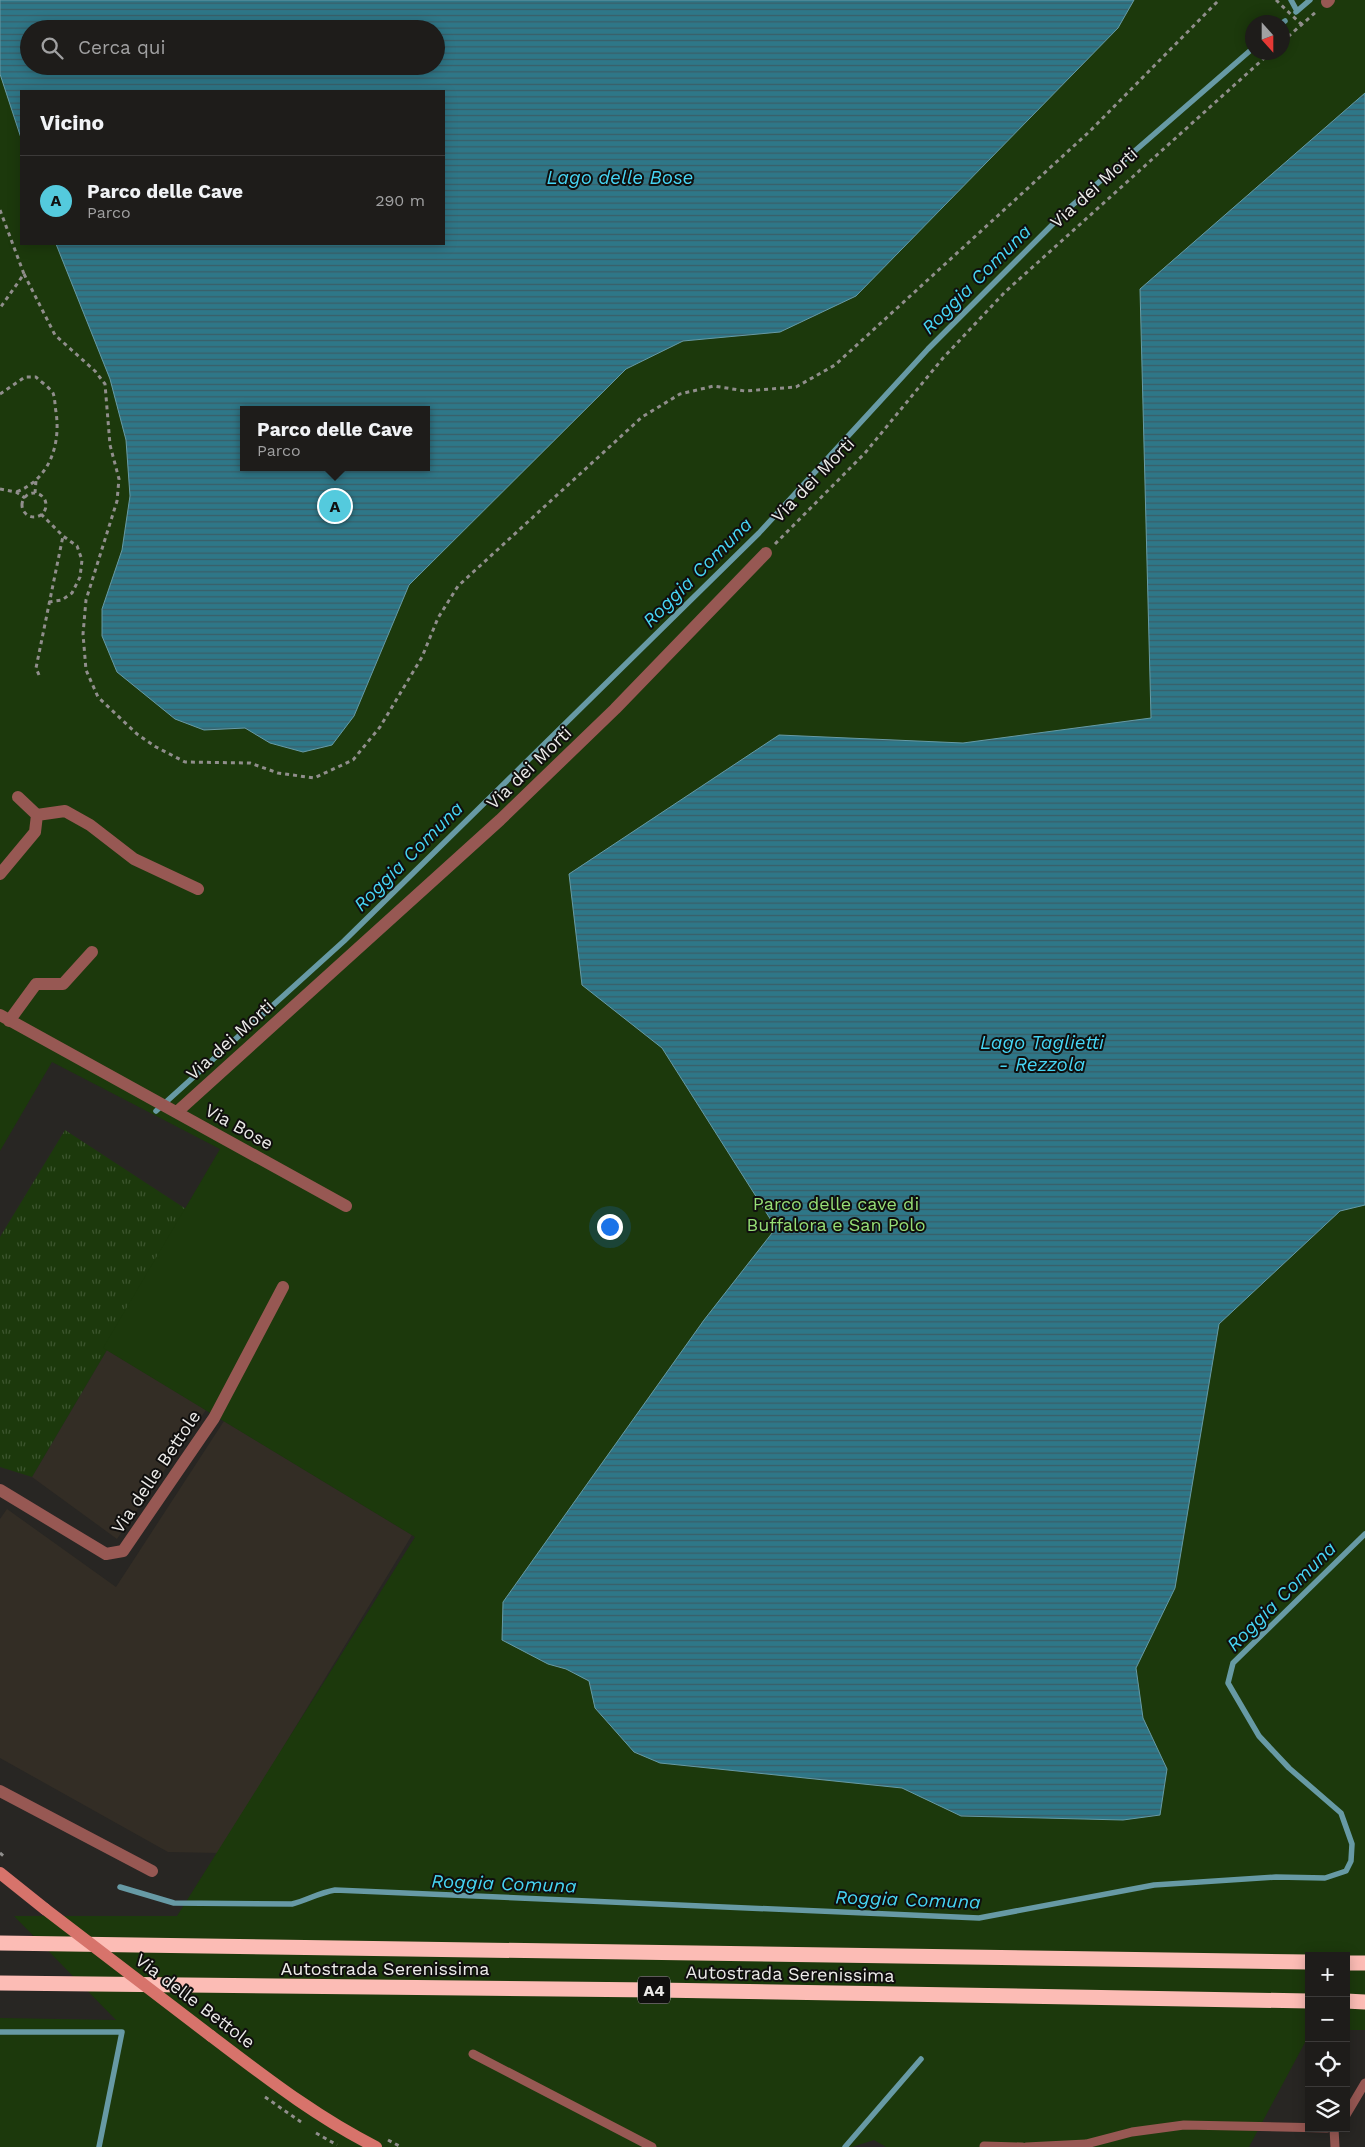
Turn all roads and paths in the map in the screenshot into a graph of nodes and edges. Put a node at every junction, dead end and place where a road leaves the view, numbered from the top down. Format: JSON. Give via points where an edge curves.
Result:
{"nodes":[{"id":1,"x":1219,"y":0,"type":"edge"},
{"id":2,"x":1276,"y":0,"type":"edge"},
{"id":3,"x":1328,"y":1,"type":"edge"},
{"id":4,"x":1302,"y":25,"type":"junction"},
{"id":5,"x":1290,"y":35,"type":"edge"},
{"id":6,"x":1262,"y":60,"type":"edge"},
{"id":7,"x":0,"y":210,"type":"edge"},
{"id":8,"x":24,"y":274,"type":"junction"},
{"id":9,"x":0,"y":308,"type":"edge"},
{"id":10,"x":0,"y":394,"type":"edge"},
{"id":11,"x":36,"y":480,"type":"junction"},
{"id":12,"x":0,"y":489,"type":"edge"},
{"id":13,"x":16,"y":492,"type":"junction"},
{"id":14,"x":35,"y":493,"type":"junction"},
{"id":15,"x":25,"y":498,"type":"junction"},
{"id":16,"x":42,"y":514,"type":"junction"},
{"id":17,"x":63,"y":536,"type":"junction"},
{"id":18,"x":766,"y":553,"type":"joint"},
{"id":19,"x":49,"y":602,"type":"junction"},
{"id":20,"x":39,"y":675,"type":"dead end"},
{"id":21,"x":18,"y":798,"type":"dead end"},
{"id":22,"x":37,"y":815,"type":"junction"},
{"id":23,"x":0,"y":874,"type":"edge"},
{"id":24,"x":198,"y":889,"type":"dead end"},
{"id":25,"x":92,"y":952,"type":"dead end"},
{"id":26,"x":5,"y":1018,"type":"edge"},
{"id":27,"x":177,"y":1112,"type":"junction"},
{"id":28,"x":346,"y":1206,"type":"dead end"},
{"id":29,"x":283,"y":1287,"type":"dead end"},
{"id":30,"x":0,"y":1490,"type":"edge"},
{"id":31,"x":0,"y":1791,"type":"edge"},
{"id":32,"x":152,"y":1871,"type":"dead end"},
{"id":33,"x":0,"y":1873,"type":"edge"},
{"id":34,"x":0,"y":1943,"type":"edge"},
{"id":35,"x":1305,"y":1962,"type":"edge"},
{"id":36,"x":1350,"y":1963,"type":"edge"},
{"id":37,"x":1365,"y":1963,"type":"edge"},
{"id":38,"x":0,"y":1983,"type":"edge"},
{"id":39,"x":1305,"y":2001,"type":"edge"},
{"id":40,"x":1350,"y":2001,"type":"edge"},
{"id":41,"x":1365,"y":2002,"type":"edge"},
{"id":42,"x":473,"y":2054,"type":"dead end"},
{"id":43,"x":1365,"y":2083,"type":"edge"},
{"id":44,"x":1350,"y":2108,"type":"edge"},
{"id":45,"x":1305,"y":2128,"type":"edge"},
{"id":46,"x":1334,"y":2132,"type":"edge"},
{"id":47,"x":984,"y":2146,"type":"edge"},
{"id":48,"x":376,"y":2147,"type":"edge"},
{"id":49,"x":652,"y":2147,"type":"edge"},
{"id":50,"x":1022,"y":2147,"type":"edge"},
{"id":51,"x":1026,"y":2147,"type":"edge"},
{"id":52,"x":1335,"y":2147,"type":"edge"}],
"edges":[{"from":1,"to":8,"type":"path","via":[[1089,132],[835,365],[796,386],[745,391],[714,386],[680,394],[642,417],[458,586],[438,618],[422,657],[380,727],[353,760],[314,778],[278,773],[250,762],[185,762],[137,734],[98,697],[86,670],[82,634],[86,600],[117,501],[120,479],[110,446],[105,384],[55,335]]},
{"from":2,"to":4,"type":"path"},
{"from":3,"to":4,"type":"path"},
{"from":4,"to":5,"type":"path"},
{"from":6,"to":18,"type":"path","name":"Via dei Morti","via":[[1005,292],[943,358],[865,453]]},
{"from":7,"to":8,"type":"path"},
{"from":8,"to":9,"type":"path"},
{"from":10,"to":11,"type":"path","via":[[25,377],[36,377],[53,394],[58,422],[55,451],[48,467]]},
{"from":11,"to":13,"type":"path","via":[[28,488]]},
{"from":11,"to":14,"type":"path"},
{"from":12,"to":13,"type":"path"},
{"from":13,"to":15,"type":"path"},
{"from":14,"to":15,"type":"path"},
{"from":14,"to":16,"type":"path","via":[[45,500],[46,508]]},
{"from":15,"to":16,"type":"path","via":[[22,505],[25,512],[34,517]]},
{"from":16,"to":17,"type":"path"},
{"from":17,"to":19,"type":"path"},
{"from":17,"to":19,"type":"path","via":[[76,546],[82,560],[80,577],[72,593],[62,600]]},
{"from":18,"to":27,"type":"street","name":"Via dei Morti","via":[[615,709],[500,820]]},
{"from":19,"to":20,"type":"path","via":[[36,668]]},
{"from":21,"to":22,"type":"street"},
{"from":22,"to":23,"type":"street","via":[[35,832]]},
{"from":22,"to":24,"type":"street","via":[[65,811],[90,825],[134,859]]},
{"from":25,"to":26,"type":"street","name":"Via Bose","via":[[63,984],[36,984]]},
{"from":26,"to":27,"type":"street","name":"Via Bose"},
{"from":27,"to":28,"type":"street","name":"Via Bose"},
{"from":29,"to":30,"type":"street","name":"Via delle Bettole","via":[[214,1418],[123,1552],[106,1554]]},
{"from":31,"to":32,"type":"street"},
{"from":33,"to":48,"type":"main road","name":"Via delle Bettole","bridge":true,"via":[[294,2098],[339,2128]]},
{"from":34,"to":35,"type":"highway","name":"Autostrada Serenissima","number":"A4"},
{"from":36,"to":37,"type":"highway"},
{"from":38,"to":39,"type":"highway","name":"Autostrada Serenissima","number":"A4"},
{"from":40,"to":41,"type":"highway"},
{"from":42,"to":49,"type":"lane"},
{"from":43,"to":44,"type":"lane"},
{"from":45,"to":51,"type":"lane","via":[[1184,2125],[1132,2132],[1086,2144]]},
{"from":46,"to":52,"type":"lane"},
{"from":47,"to":50,"type":"lane"}]}
